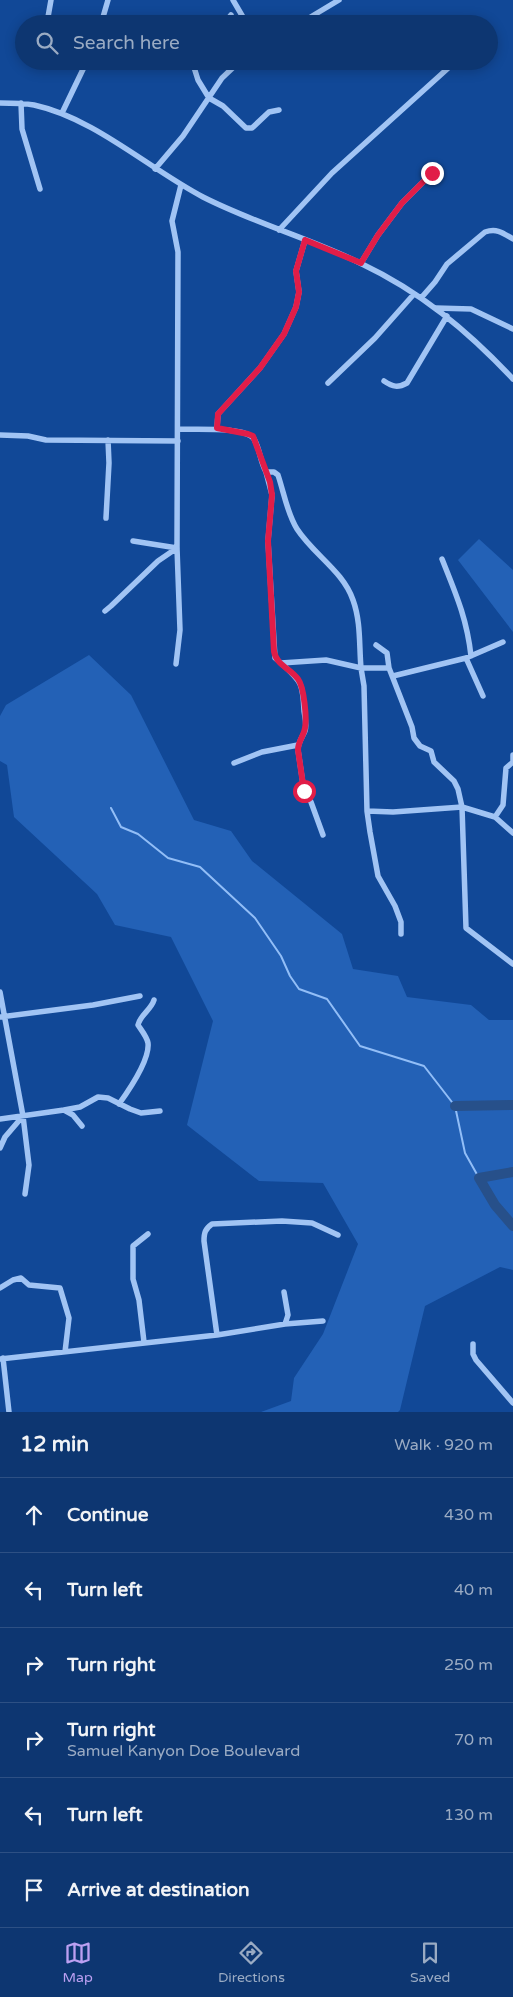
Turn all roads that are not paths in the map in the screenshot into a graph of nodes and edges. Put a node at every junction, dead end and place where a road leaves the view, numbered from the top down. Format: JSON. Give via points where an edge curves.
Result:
{"nodes":[{"id":1,"x":51,"y":0,"type":"edge"},
{"id":2,"x":108,"y":0,"type":"edge"},
{"id":3,"x":233,"y":0,"type":"edge"},
{"id":4,"x":339,"y":0,"type":"edge"},
{"id":5,"x":48,"y":15,"type":"edge"},
{"id":6,"x":104,"y":15,"type":"edge"},
{"id":7,"x":242,"y":15,"type":"edge"},
{"id":8,"x":313,"y":15,"type":"edge"},
{"id":9,"x":83,"y":70,"type":"edge"},
{"id":10,"x":195,"y":70,"type":"edge"},
{"id":11,"x":230,"y":70,"type":"edge"},
{"id":12,"x":446,"y":70,"type":"edge"},
{"id":13,"x":209,"y":98,"type":"junction"},
{"id":14,"x":0,"y":103,"type":"edge"},
{"id":15,"x":21,"y":103,"type":"junction"},
{"id":16,"x":280,"y":110,"type":"dead end"},
{"id":17,"x":62,"y":113,"type":"junction"},
{"id":18,"x":155,"y":169,"type":"junction"},
{"id":19,"x":432,"y":173,"type":"dead end"},
{"id":20,"x":181,"y":185,"type":"junction"},
{"id":21,"x":40,"y":189,"type":"dead end"},
{"id":22,"x":279,"y":230,"type":"junction"},
{"id":23,"x":305,"y":240,"type":"junction"},
{"id":24,"x":513,"y":240,"type":"edge"},
{"id":25,"x":361,"y":263,"type":"junction"},
{"id":26,"x":414,"y":294,"type":"junction"},
{"id":27,"x":421,"y":298,"type":"junction"},
{"id":28,"x":436,"y":308,"type":"junction"},
{"id":29,"x":447,"y":316,"type":"junction"},
{"id":30,"x":513,"y":329,"type":"edge"},
{"id":31,"x":513,"y":379,"type":"edge"},
{"id":32,"x":384,"y":382,"type":"dead end"},
{"id":33,"x":328,"y":383,"type":"dead end"},
{"id":34,"x":217,"y":428,"type":"junction"},
{"id":35,"x":178,"y":429,"type":"junction"},
{"id":36,"x":0,"y":435,"type":"edge"},
{"id":37,"x":108,"y":440,"type":"junction"},
{"id":38,"x":178,"y":442,"type":"junction"},
{"id":39,"x":266,"y":472,"type":"junction"},
{"id":40,"x":106,"y":518,"type":"dead end"},
{"id":41,"x":133,"y":541,"type":"dead end"},
{"id":42,"x":177,"y":548,"type":"junction"},
{"id":43,"x":442,"y":560,"type":"dead end"},
{"id":44,"x":105,"y":611,"type":"dead end"},
{"id":45,"x":502,"y":642,"type":"dead end"},
{"id":46,"x":376,"y":645,"type":"dead end"},
{"id":47,"x":468,"y":657,"type":"junction"},
{"id":48,"x":281,"y":663,"type":"junction"},
{"id":49,"x":176,"y":664,"type":"dead end"},
{"id":50,"x":361,"y":668,"type":"junction"},
{"id":51,"x":389,"y":668,"type":"junction"},
{"id":52,"x":393,"y":676,"type":"junction"},
{"id":53,"x":483,"y":696,"type":"dead end"},
{"id":54,"x":298,"y":745,"type":"junction"},
{"id":55,"x":513,"y":755,"type":"edge"},
{"id":56,"x":234,"y":763,"type":"dead end"},
{"id":57,"x":462,"y":807,"type":"junction"},
{"id":58,"x":367,"y":811,"type":"junction"},
{"id":59,"x":495,"y":816,"type":"junction"},
{"id":60,"x":513,"y":833,"type":"edge"},
{"id":61,"x":323,"y":835,"type":"dead end"},
{"id":62,"x":401,"y":934,"type":"dead end"},
{"id":63,"x":513,"y":964,"type":"edge"},
{"id":64,"x":0,"y":992,"type":"edge"},
{"id":65,"x":140,"y":996,"type":"dead end"},
{"id":66,"x":154,"y":1000,"type":"dead end"},
{"id":67,"x":2,"y":1017,"type":"edge"},
{"id":68,"x":119,"y":1104,"type":"junction"},
{"id":69,"x":64,"y":1110,"type":"junction"},
{"id":70,"x":160,"y":1111,"type":"dead end"},
{"id":71,"x":23,"y":1116,"type":"junction"},
{"id":72,"x":0,"y":1119,"type":"edge"},
{"id":73,"x":82,"y":1126,"type":"dead end"},
{"id":74,"x":0,"y":1148,"type":"edge"},
{"id":75,"x":25,"y":1194,"type":"dead end"},
{"id":76,"x":148,"y":1234,"type":"dead end"},
{"id":77,"x":338,"y":1235,"type":"dead end"},
{"id":78,"x":0,"y":1288,"type":"edge"},
{"id":79,"x":284,"y":1292,"type":"dead end"},
{"id":80,"x":323,"y":1321,"type":"dead end"},
{"id":81,"x":285,"y":1324,"type":"junction"},
{"id":82,"x":217,"y":1335,"type":"junction"},
{"id":83,"x":144,"y":1342,"type":"junction"},
{"id":84,"x":473,"y":1344,"type":"dead end"},
{"id":85,"x":65,"y":1352,"type":"junction"},
{"id":86,"x":2,"y":1359,"type":"edge"},
{"id":87,"x":513,"y":1399,"type":"edge"},
{"id":88,"x":9,"y":1412,"type":"edge"}],
"edges":[{"from":1,"to":5,"type":"street"},
{"from":2,"to":6,"type":"street"},
{"from":3,"to":7,"type":"street"},
{"from":4,"to":8,"type":"street"},
{"from":9,"to":17,"type":"street"},
{"from":10,"to":13,"type":"street"},
{"from":11,"to":13,"type":"street"},
{"from":12,"to":22,"type":"street","via":[[332,173]]},
{"from":13,"to":16,"type":"street","via":[[249,129],[269,112]]},
{"from":13,"to":18,"type":"street"},
{"from":14,"to":15,"type":"street"},
{"from":15,"to":17,"type":"street"},
{"from":15,"to":21,"type":"street","via":[[22,129]]},
{"from":17,"to":18,"type":"street","via":[[99,132]]},
{"from":18,"to":20,"type":"street"},
{"from":19,"to":25,"type":"street","via":[[402,203]]},
{"from":20,"to":22,"type":"street","via":[[230,211]]},
{"from":20,"to":35,"type":"street","via":[[172,221],[178,252]]},
{"from":22,"to":23,"type":"street"},
{"from":23,"to":25,"type":"street"},
{"from":23,"to":34,"type":"street","via":[[296,271],[299,292],[296,307],[284,334],[260,368],[218,414]]},
{"from":24,"to":27,"type":"street","via":[[492,229],[485,232],[447,264]]},
{"from":25,"to":26,"type":"street"},
{"from":26,"to":27,"type":"street"},
{"from":26,"to":33,"type":"street","via":[[375,338]]},
{"from":27,"to":28,"type":"street"},
{"from":28,"to":29,"type":"street"},
{"from":28,"to":30,"type":"street","via":[[471,309]]},
{"from":29,"to":31,"type":"street","via":[[480,344]]},
{"from":29,"to":32,"type":"street","via":[[408,383],[392,387]]},
{"from":34,"to":35,"type":"street"},
{"from":34,"to":39,"type":"street","via":[[253,436]]},
{"from":35,"to":38,"type":"street"},
{"from":36,"to":37,"type":"street","via":[[46,440]]},
{"from":37,"to":38,"type":"street"},
{"from":37,"to":40,"type":"street"},
{"from":38,"to":42,"type":"street"},
{"from":39,"to":48,"type":"street","via":[[272,495],[268,541],[274,651],[276,661]]},
{"from":39,"to":50,"type":"street","via":[[278,475],[296,528],[347,586],[359,619]]},
{"from":41,"to":42,"type":"street"},
{"from":42,"to":44,"type":"street","via":[[158,561]]},
{"from":42,"to":49,"type":"street","via":[[180,630]]},
{"from":43,"to":47,"type":"street","via":[[464,614]]},
{"from":45,"to":47,"type":"street"},
{"from":46,"to":51,"type":"street","via":[[387,653]]},
{"from":47,"to":52,"type":"street"},
{"from":47,"to":53,"type":"street"},
{"from":48,"to":50,"type":"street","via":[[326,660]]},
{"from":48,"to":54,"type":"street","via":[[299,680],[304,692],[306,724]]},
{"from":50,"to":51,"type":"street"},
{"from":50,"to":58,"type":"street"},
{"from":51,"to":52,"type":"street"},
{"from":52,"to":57,"type":"street","via":[[414,738],[430,751],[434,762],[454,781]]},
{"from":54,"to":56,"type":"street","via":[[262,752]]},
{"from":54,"to":61,"type":"street","via":[[304,791]]},
{"from":55,"to":59,"type":"street","via":[[513,762],[506,768],[503,805]]},
{"from":57,"to":58,"type":"street"},
{"from":57,"to":59,"type":"street"},
{"from":57,"to":63,"type":"street","via":[[466,928]]},
{"from":58,"to":62,"type":"street","via":[[378,876],[401,922]]},
{"from":59,"to":60,"type":"street"},
{"from":64,"to":67,"type":"street"},
{"from":65,"to":67,"type":"street"},
{"from":66,"to":68,"type":"street","via":[[138,1026],[147,1039],[147,1055]]},
{"from":67,"to":71,"type":"street"},
{"from":68,"to":69,"type":"street","via":[[98,1097],[80,1107]]},
{"from":68,"to":70,"type":"street","via":[[142,1113]]},
{"from":69,"to":71,"type":"street"},
{"from":69,"to":73,"type":"street","via":[[74,1115]]},
{"from":71,"to":72,"type":"street"},
{"from":71,"to":74,"type":"street"},
{"from":71,"to":75,"type":"street","via":[[29,1165]]},
{"from":76,"to":83,"type":"street","via":[[133,1246],[133,1279]]},
{"from":77,"to":82,"type":"street","via":[[312,1223],[282,1221],[212,1224],[207,1228],[204,1242]]},
{"from":78,"to":85,"type":"street","via":[[21,1278],[29,1285],[60,1288],[69,1318]]},
{"from":79,"to":81,"type":"street","via":[[288,1315]]},
{"from":80,"to":81,"type":"street"},
{"from":81,"to":82,"type":"street"},
{"from":82,"to":83,"type":"street"},
{"from":83,"to":85,"type":"street"},
{"from":84,"to":87,"type":"street","via":[[476,1360]]},
{"from":85,"to":86,"type":"street"},
{"from":86,"to":88,"type":"street"}]}
